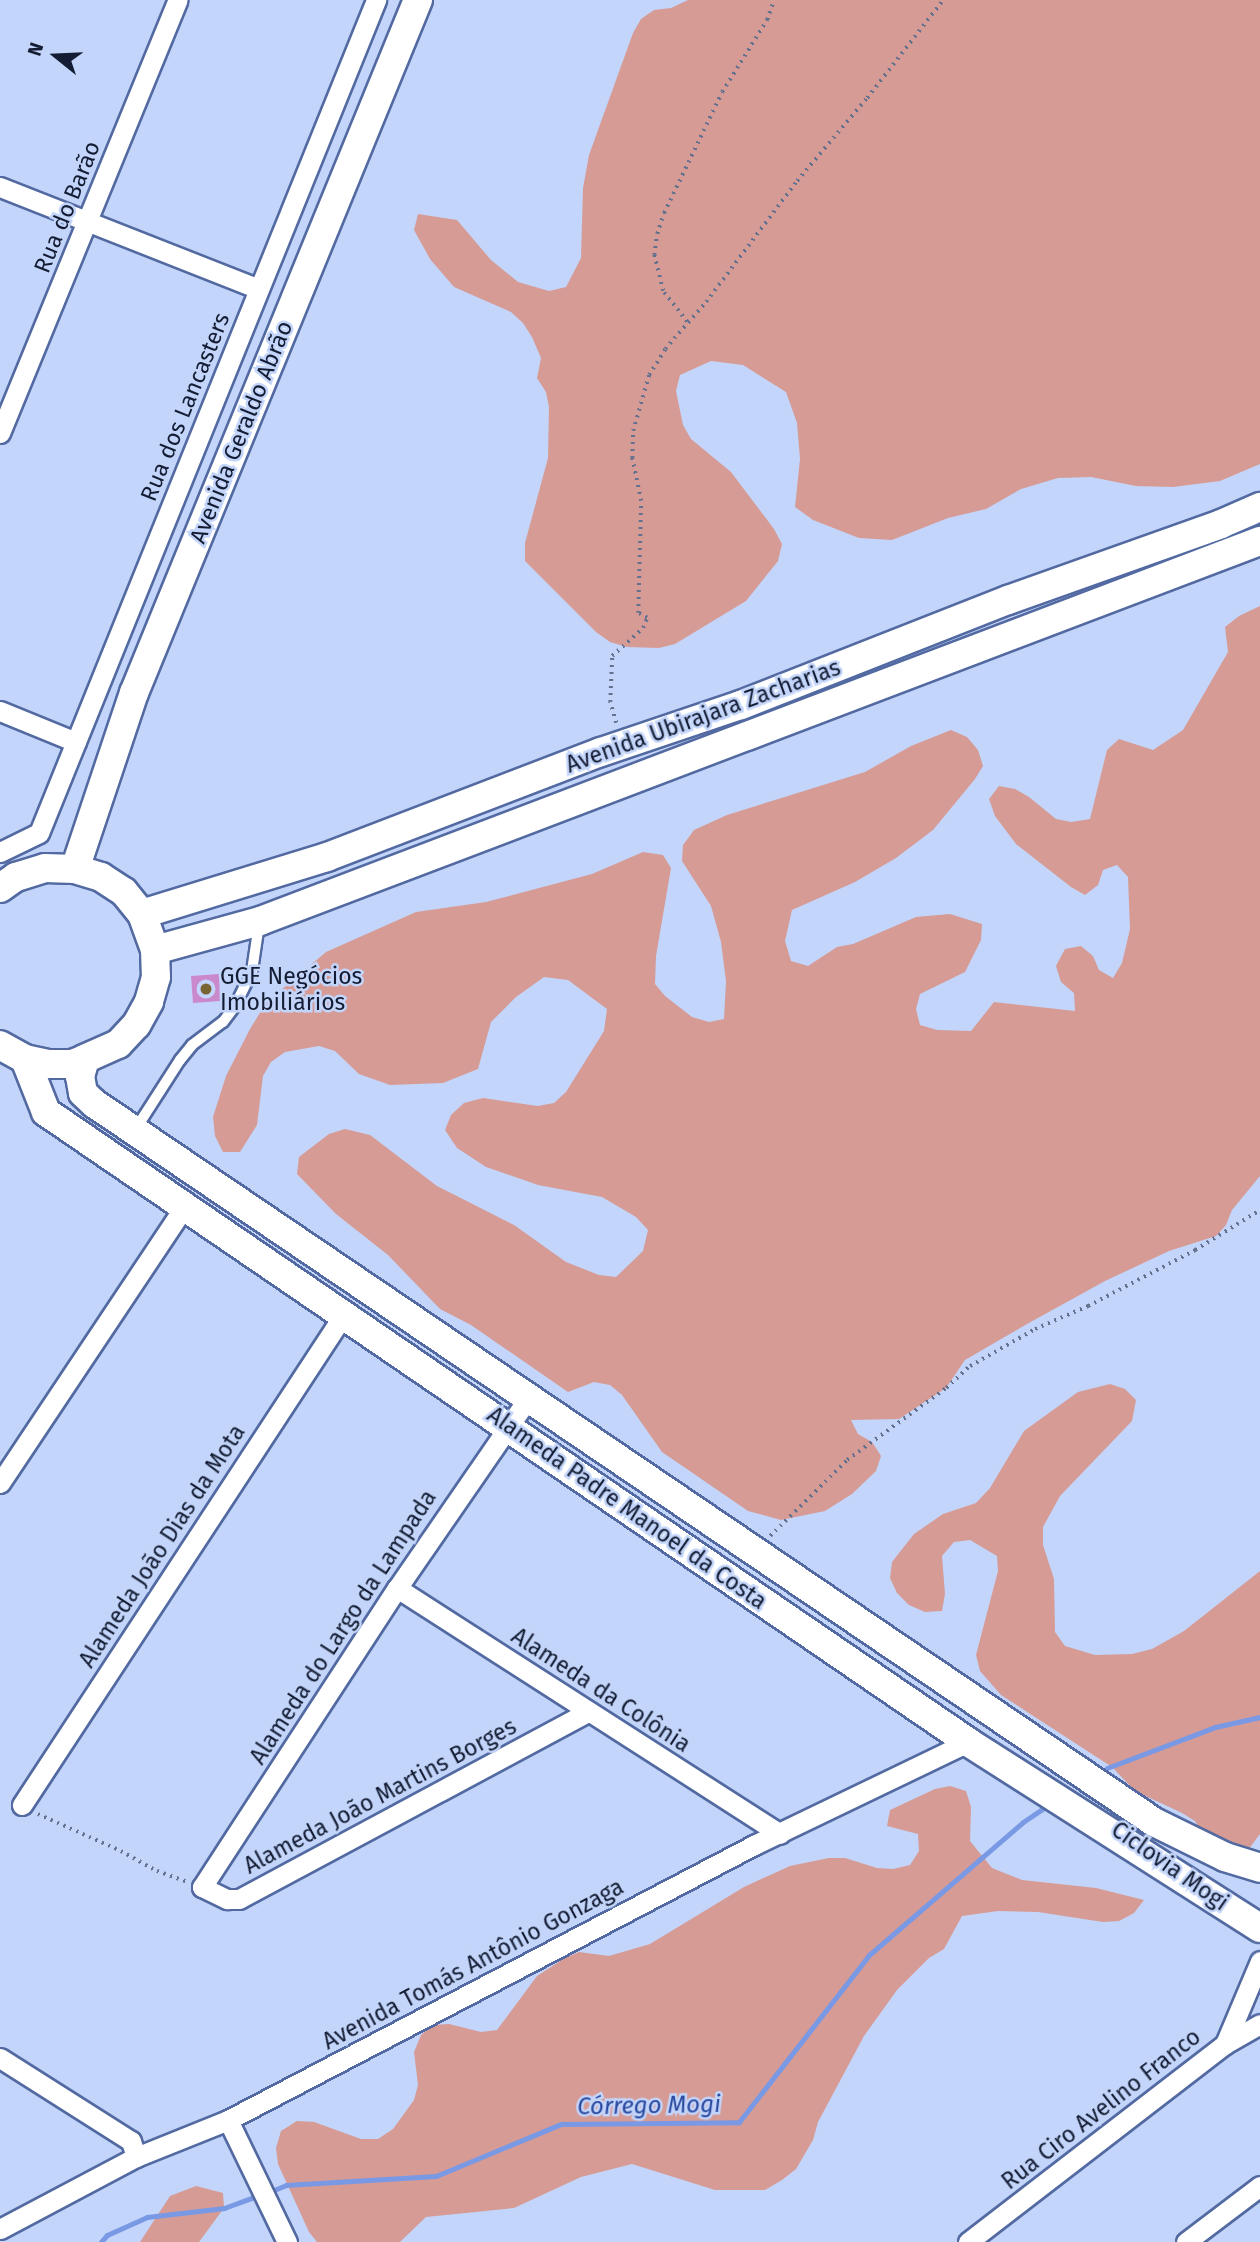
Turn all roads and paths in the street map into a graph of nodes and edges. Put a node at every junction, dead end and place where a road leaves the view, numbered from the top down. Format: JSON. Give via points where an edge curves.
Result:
{"nodes":[{"id":1,"x":178,"y":0,"type":"edge"},
{"id":2,"x":376,"y":0,"type":"edge"},
{"id":3,"x":418,"y":0,"type":"edge"},
{"id":4,"x":774,"y":0,"type":"edge"},
{"id":5,"x":943,"y":0,"type":"edge"},
{"id":6,"x":0,"y":187,"type":"edge"},
{"id":7,"x":87,"y":221,"type":"junction"},
{"id":8,"x":259,"y":289,"type":"junction"},
{"id":9,"x":687,"y":322,"type":"junction"},
{"id":10,"x":0,"y":433,"type":"edge"},
{"id":11,"x":1260,"y":507,"type":"edge"},
{"id":12,"x":1260,"y":541,"type":"edge"},
{"id":13,"x":0,"y":712,"type":"edge"},
{"id":14,"x":76,"y":742,"type":"junction"},
{"id":15,"x":618,"y":746,"type":"junction"},
{"id":16,"x":0,"y":852,"type":"edge"},
{"id":17,"x":75,"y":869,"type":"junction"},
{"id":18,"x":0,"y":888,"type":"edge"},
{"id":19,"x":142,"y":914,"type":"junction"},
{"id":20,"x":260,"y":920,"type":"junction"},
{"id":21,"x":155,"y":950,"type":"junction"},
{"id":22,"x":0,"y":1045,"type":"edge"},
{"id":23,"x":25,"y":1059,"type":"junction"},
{"id":24,"x":85,"y":1059,"type":"junction"},
{"id":25,"x":134,"y":1130,"type":"junction"},
{"id":26,"x":185,"y":1206,"type":"junction"},
{"id":27,"x":1260,"y":1210,"type":"edge"},
{"id":28,"x":344,"y":1314,"type":"junction"},
{"id":29,"x":529,"y":1396,"type":"junction"},
{"id":30,"x":507,"y":1425,"type":"junction"},
{"id":31,"x":0,"y":1483,"type":"edge"},
{"id":32,"x":754,"y":1550,"type":"junction"},
{"id":33,"x":397,"y":1588,"type":"junction"},
{"id":34,"x":589,"y":1711,"type":"junction"},
{"id":35,"x":968,"y":1742,"type":"junction"},
{"id":36,"x":22,"y":1805,"type":"joint"},
{"id":37,"x":780,"y":1834,"type":"junction"},
{"id":38,"x":1260,"y":1868,"type":"edge"},
{"id":39,"x":202,"y":1887,"type":"junction"},
{"id":40,"x":1260,"y":1928,"type":"edge"},
{"id":41,"x":1260,"y":1961,"type":"edge"},
{"id":42,"x":1260,"y":2024,"type":"edge"},
{"id":43,"x":1225,"y":2044,"type":"junction"},
{"id":44,"x":0,"y":2058,"type":"edge"},
{"id":45,"x":228,"y":2120,"type":"junction"},
{"id":46,"x":135,"y":2157,"type":"junction"},
{"id":47,"x":1260,"y":2186,"type":"edge"},
{"id":48,"x":0,"y":2229,"type":"edge"},
{"id":49,"x":287,"y":2242,"type":"edge"},
{"id":50,"x":968,"y":2242,"type":"edge"},
{"id":51,"x":1186,"y":2242,"type":"edge"}],
"edges":[{"from":1,"to":7,"type":"street","name":"Rua do Barão"},
{"from":2,"to":8,"type":"street","name":"Rua dos Lancasters"},
{"from":3,"to":17,"type":"main road","name":"Avenida Geraldo Abrão","via":[[134,693]]},
{"from":4,"to":9,"type":"path","via":[[767,20],[722,92],[657,234],[654,255],[663,291]]},
{"from":5,"to":9,"type":"path"},
{"from":6,"to":7,"type":"street"},
{"from":7,"to":8,"type":"street"},
{"from":7,"to":10,"type":"street","name":"Rua do Barão"},
{"from":8,"to":14,"type":"street","name":"Rua dos Lancasters"},
{"from":9,"to":15,"type":"path","via":[[649,375],[633,431],[632,458],[640,501],[638,614],[647,618],[643,628],[612,656],[609,669]]},
{"from":11,"to":15,"type":"main road","name":"Avenida Ubirajara Zacharias","via":[[741,705]]},
{"from":12,"to":20,"type":"main road","name":"Avenida Ubirajara Zacharias"},
{"from":13,"to":14,"type":"street"},
{"from":14,"to":16,"type":"street","name":"Rua dos Lancasters","via":[[39,833]]},
{"from":15,"to":19,"type":"main road","name":"Avenida Ubirajara Zacharias","via":[[327,857]]},
{"from":17,"to":18,"type":"main road","via":[[45,869],[16,877]]},
{"from":17,"to":19,"type":"main road","via":[[102,877],[124,892]]},
{"from":19,"to":21,"type":"main road"},
{"from":20,"to":21,"type":"main road","name":"Avenida Ubirajara Zacharias"},
{"from":20,"to":25,"type":"lane","via":[[252,971],[235,1006],[223,1022],[192,1045]]},
{"from":21,"to":24,"type":"main road","via":[[156,977],[136,1026],[118,1044]]},
{"from":22,"to":23,"type":"main road"},
{"from":23,"to":24,"type":"main road","via":[[48,1064]]},
{"from":23,"to":26,"type":"main road","name":"Alameda Padre Manoel da Costa","via":[[46,1112]]},
{"from":24,"to":25,"type":"main road","name":"Alameda Padre Manoel da Costa","via":[[80,1076],[83,1093]]},
{"from":25,"to":29,"type":"main road","name":"Alameda Padre Manoel da Costa"},
{"from":26,"to":28,"type":"main road","name":"Alameda Padre Manoel da Costa"},
{"from":26,"to":31,"type":"street"},
{"from":27,"to":32,"type":"path","via":[[1195,1250],[970,1366],[847,1460]]},
{"from":28,"to":30,"type":"main road","name":"Alameda Padre Manoel da Costa"},
{"from":28,"to":36,"type":"street","name":"Alameda João Dias da Mota"},
{"from":29,"to":30,"type":"street","name":"Alameda do Largo da Lampada"},
{"from":29,"to":32,"type":"main road","name":"Alameda Padre Manoel da Costa"},
{"from":30,"to":33,"type":"street","name":"Alameda do Largo da Lampada"},
{"from":30,"to":35,"type":"main road","name":"Alameda Padre Manoel da Costa"},
{"from":32,"to":38,"type":"main road","name":"Alameda Padre Manoel da Costa","via":[[1154,1822],[1225,1857]]},
{"from":33,"to":34,"type":"street","name":"Alameda da Colônia"},
{"from":33,"to":39,"type":"street","name":"Alameda do Largo da Lampada"},
{"from":34,"to":37,"type":"street","name":"Alameda da Colônia"},
{"from":34,"to":39,"type":"street","name":"Alameda João Martins Borges","via":[[240,1899],[227,1899]]},
{"from":35,"to":37,"type":"street","name":"Avenida Tomás Antônio Gonzaga"},
{"from":35,"to":40,"type":"main road","name":"Alameda Padre Manoel da Costa"},
{"from":36,"to":39,"type":"path","via":[[157,1871]]},
{"from":37,"to":45,"type":"street","name":"Avenida Tomás Antônio Gonzaga"},
{"from":41,"to":43,"type":"street","name":"Rua Ciro Avelino Franco"},
{"from":42,"to":43,"type":"street"},
{"from":43,"to":50,"type":"street","name":"Rua Ciro Avelino Franco"},
{"from":44,"to":46,"type":"street","via":[[131,2141]]},
{"from":45,"to":46,"type":"street","name":"Avenida Tomás Antônio Gonzaga"},
{"from":45,"to":49,"type":"street"},
{"from":46,"to":48,"type":"street","name":"Avenida Tomás Antônio Gonzaga"},
{"from":47,"to":51,"type":"street"}]}
